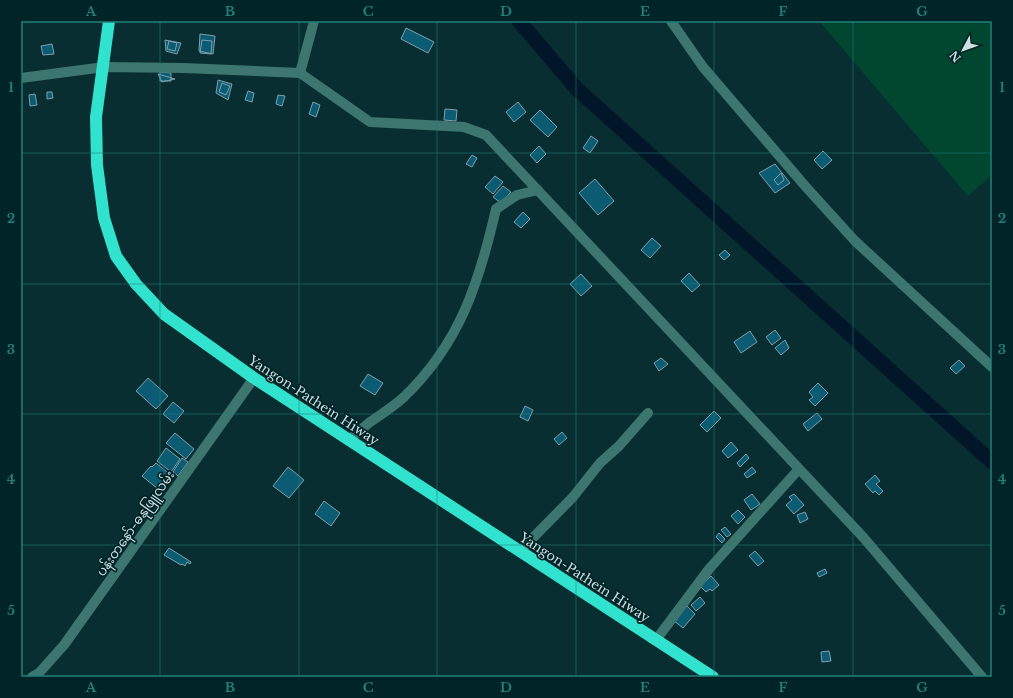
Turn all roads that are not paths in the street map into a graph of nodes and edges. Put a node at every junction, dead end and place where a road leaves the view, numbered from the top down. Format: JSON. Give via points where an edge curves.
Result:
{"nodes":[{"id":1,"x":110,"y":21,"type":"edge"},
{"id":2,"x":314,"y":21,"type":"edge"},
{"id":3,"x":671,"y":21,"type":"edge"},
{"id":4,"x":104,"y":67,"type":"junction"},
{"id":5,"x":300,"y":73,"type":"junction"},
{"id":6,"x":21,"y":78,"type":"edge"},
{"id":7,"x":538,"y":190,"type":"junction"},
{"id":8,"x":992,"y":367,"type":"edge"},
{"id":9,"x":254,"y":378,"type":"junction"},
{"id":10,"x":648,"y":413,"type":"dead end"},
{"id":11,"x":349,"y":440,"type":"junction"},
{"id":12,"x":799,"y":469,"type":"junction"},
{"id":13,"x":520,"y":551,"type":"junction"},
{"id":14,"x":656,"y":640,"type":"junction"},
{"id":15,"x":32,"y":677,"type":"edge"},
{"id":16,"x":713,"y":677,"type":"edge"},
{"id":17,"x":982,"y":677,"type":"edge"}],
"edges":[{"from":1,"to":4,"type":"highway","name":"Yangon-Pathein Hiway"},
{"from":2,"to":5,"type":"street"},
{"from":3,"to":8,"type":"street","via":[[703,67],[855,241]]},
{"from":4,"to":5,"type":"street"},
{"from":4,"to":6,"type":"street"},
{"from":4,"to":9,"type":"highway","name":"Yangon-Pathein Hiway","via":[[96,117],[96,165],[104,218],[116,256],[136,284],[164,314]]},
{"from":5,"to":7,"type":"street","via":[[370,122],[464,127],[486,135]]},
{"from":7,"to":11,"type":"street","via":[[517,195],[496,209],[470,300],[440,356],[424,377],[392,408]]},
{"from":7,"to":12,"type":"street"},
{"from":9,"to":11,"type":"highway","name":"Yangon-Pathein Hiway"},
{"from":9,"to":15,"type":"street","name":"ပန်းတနော်-ဓနုဖြူလမ်း","via":[[64,645],[39,673]]},
{"from":10,"to":13,"type":"street","via":[[600,463],[573,497]]},
{"from":11,"to":13,"type":"highway","name":"Yangon-Pathein Hiway"},
{"from":12,"to":14,"type":"street","via":[[709,569]]},
{"from":12,"to":17,"type":"street","via":[[863,537]]},
{"from":13,"to":14,"type":"highway","name":"Yangon-Pathein Hiway"},
{"from":14,"to":16,"type":"highway","name":"Yangon-Pathein Hiway"}]}
